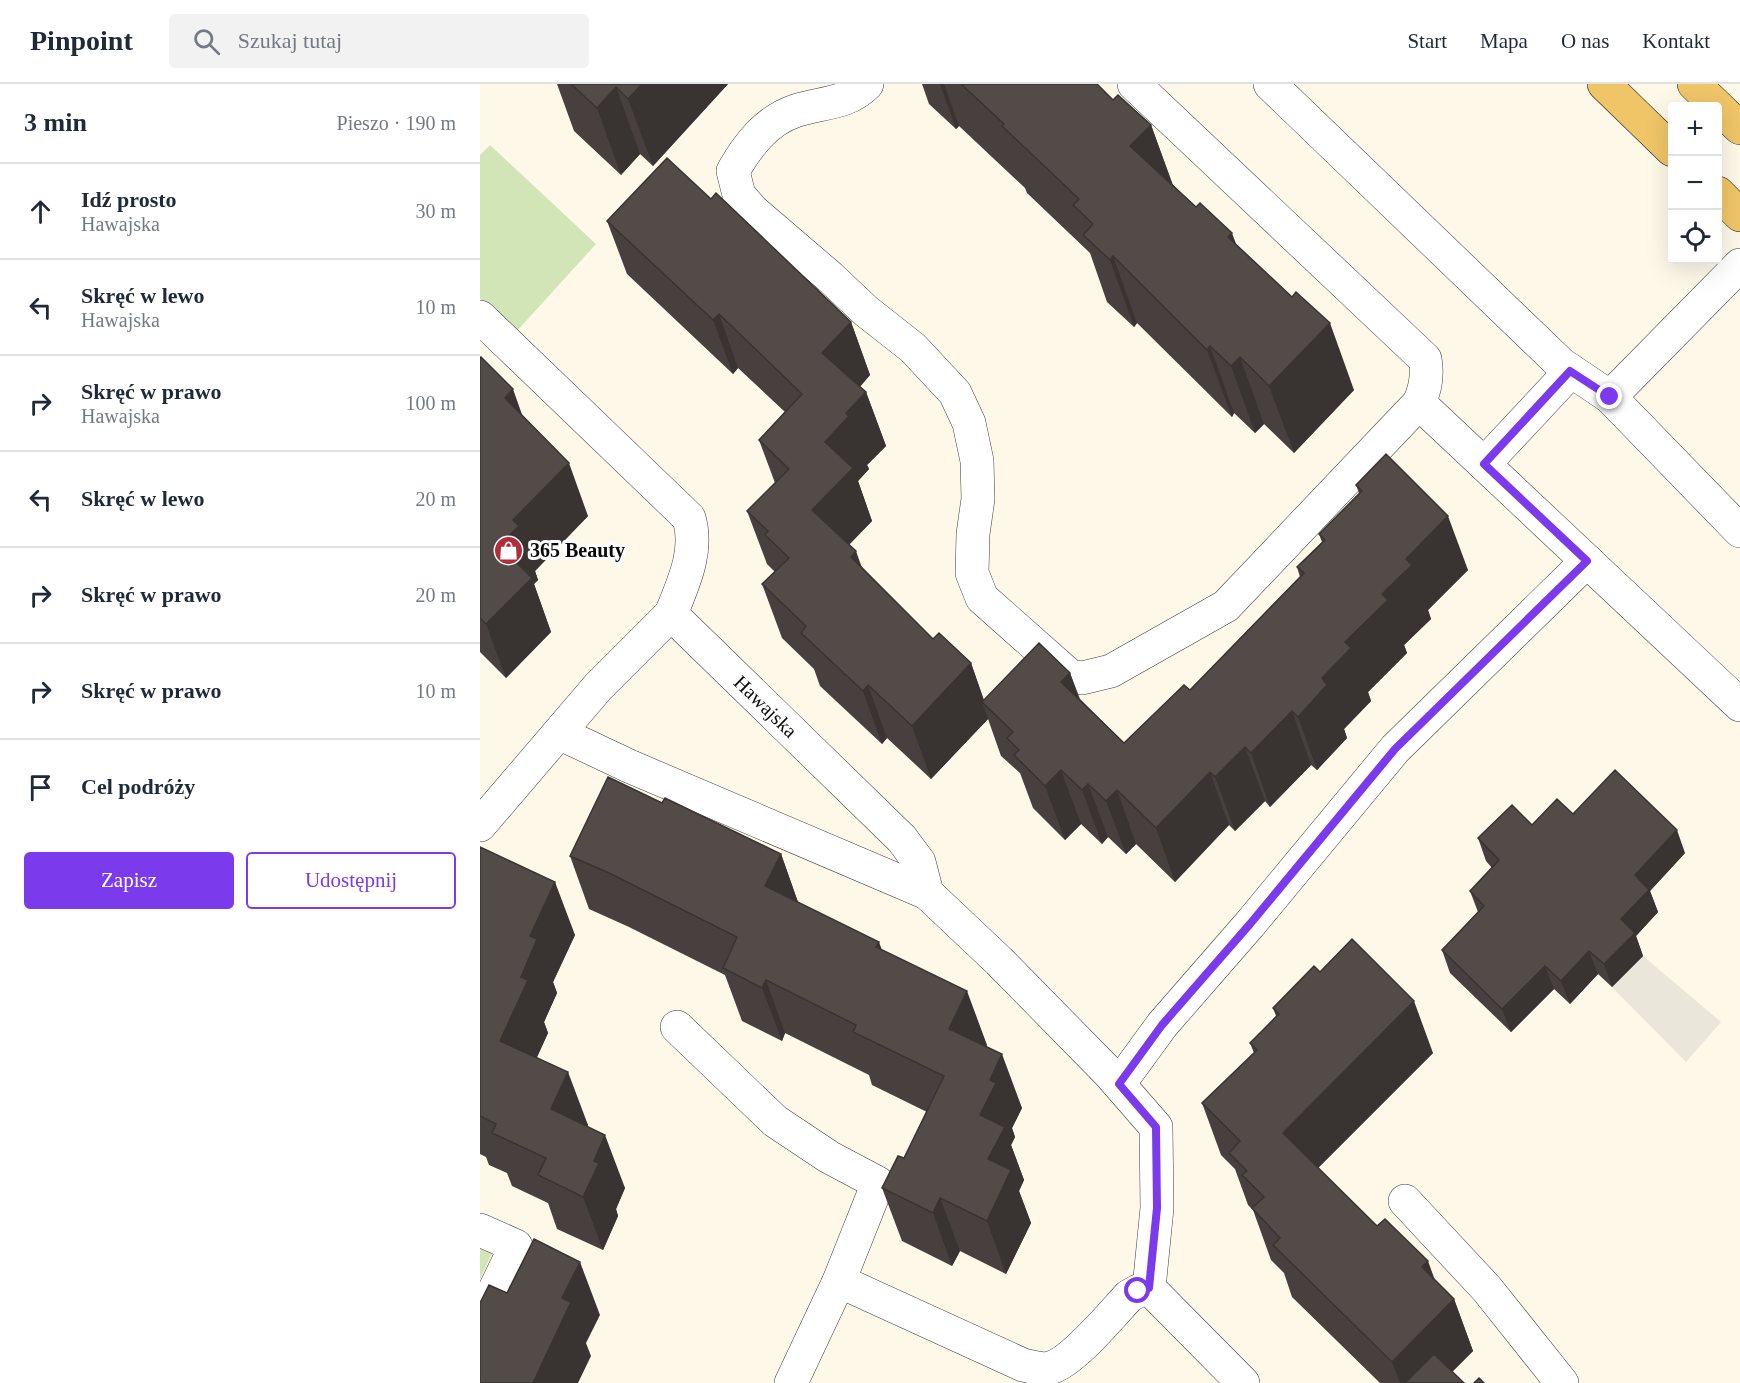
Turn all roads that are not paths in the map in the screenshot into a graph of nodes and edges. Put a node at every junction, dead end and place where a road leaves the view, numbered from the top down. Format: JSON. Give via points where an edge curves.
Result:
{"nodes":[{"id":1,"x":867,"y":84,"type":"edge"},
{"id":2,"x":1134,"y":84,"type":"edge"},
{"id":3,"x":1270,"y":84,"type":"edge"},
{"id":4,"x":1604,"y":84,"type":"edge"},
{"id":5,"x":1694,"y":84,"type":"edge"},
{"id":6,"x":1712,"y":102,"type":"edge"},
{"id":7,"x":1722,"y":112,"type":"edge"},
{"id":8,"x":1740,"y":128,"type":"edge"},
{"id":9,"x":1668,"y":146,"type":"edge"},
{"id":10,"x":1722,"y":197,"type":"edge"},
{"id":11,"x":1740,"y":215,"type":"edge"},
{"id":12,"x":1740,"y":265,"type":"edge"},
{"id":13,"x":480,"y":317,"type":"edge"},
{"id":14,"x":1570,"y":371,"type":"junction"},
{"id":15,"x":1610,"y":397,"type":"junction"},
{"id":16,"x":1419,"y":403,"type":"junction"},
{"id":17,"x":1484,"y":464,"type":"junction"},
{"id":18,"x":1740,"y":531,"type":"edge"},
{"id":19,"x":1587,"y":561,"type":"junction"},
{"id":20,"x":671,"y":614,"type":"junction"},
{"id":21,"x":1740,"y":705,"type":"edge"},
{"id":22,"x":559,"y":733,"type":"junction"},
{"id":23,"x":480,"y":825,"type":"edge"},
{"id":24,"x":927,"y":893,"type":"junction"},
{"id":25,"x":676,"y":1027,"type":"dead end"},
{"id":26,"x":1119,"y":1084,"type":"junction"},
{"id":27,"x":1405,"y":1201,"type":"dead end"},
{"id":28,"x":480,"y":1230,"type":"edge"},
{"id":29,"x":839,"y":1281,"type":"junction"},
{"id":30,"x":1149,"y":1288,"type":"junction"},
{"id":31,"x":480,"y":1320,"type":"edge"},
{"id":32,"x":790,"y":1383,"type":"edge"},
{"id":33,"x":1243,"y":1383,"type":"edge"},
{"id":34,"x":1562,"y":1383,"type":"edge"}],
"edges":[{"from":1,"to":16,"type":"street","via":[[849,98],[793,111],[766,127],[747,147],[734,171],[739,195],[753,212],[913,348],[955,393],[969,423],[977,461],[972,573],[982,598],[1070,676],[1082,678],[1111,671],[1226,606]]},
{"from":2,"to":16,"type":"street","via":[[1425,359],[1425,388]]},
{"from":3,"to":14,"type":"street"},
{"from":4,"to":9,"type":"main road"},
{"from":5,"to":6,"type":"main road"},
{"from":7,"to":8,"type":"main road"},
{"from":10,"to":11,"type":"main road"},
{"from":12,"to":15,"type":"street"},
{"from":13,"to":20,"type":"street","via":[[689,518],[692,548],[688,573]]},
{"from":14,"to":15,"type":"street"},
{"from":14,"to":17,"type":"street"},
{"from":15,"to":18,"type":"street"},
{"from":16,"to":17,"type":"street"},
{"from":17,"to":19,"type":"street"},
{"from":19,"to":21,"type":"street"},
{"from":19,"to":26,"type":"street","via":[[1395,749],[1162,1025]]},
{"from":20,"to":22,"type":"street","via":[[598,687]]},
{"from":20,"to":24,"type":"street","name":"Hawajska","via":[[902,839],[919,862]]},
{"from":22,"to":23,"type":"street"},
{"from":22,"to":24,"type":"street"},
{"from":24,"to":26,"type":"street"},
{"from":25,"to":29,"type":"street","via":[[775,1121],[878,1183]]},
{"from":26,"to":30,"type":"street","via":[[1156,1127],[1157,1208]]},
{"from":27,"to":34,"type":"street","via":[[1487,1289]]},
{"from":28,"to":31,"type":"street","via":[[516,1246]]},
{"from":29,"to":30,"type":"street","via":[[1023,1365],[1048,1369],[1076,1351],[1129,1296]]},
{"from":29,"to":32,"type":"street"},
{"from":30,"to":33,"type":"street"}]}
